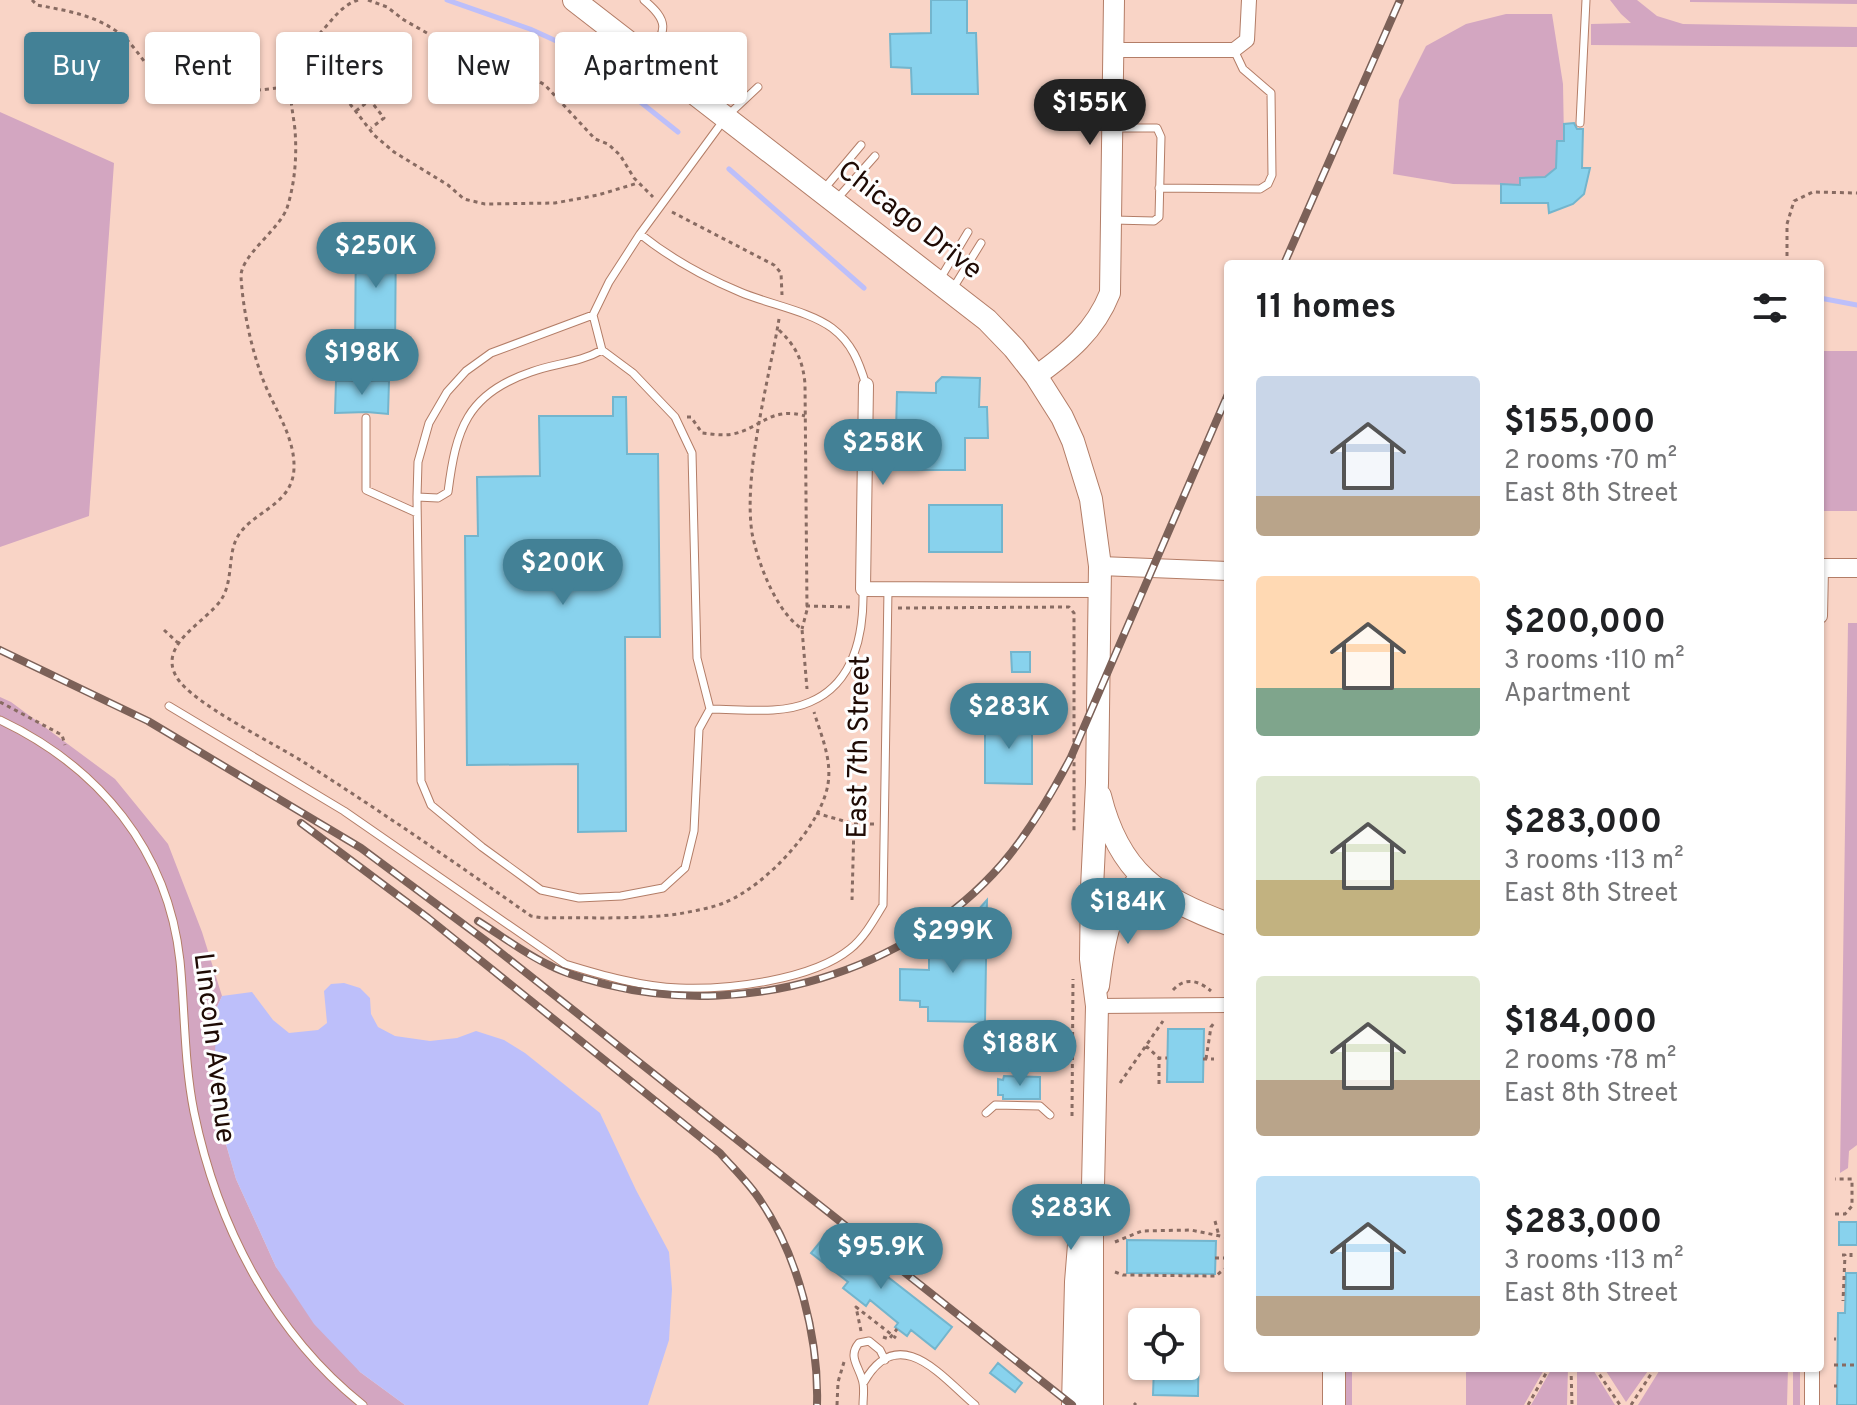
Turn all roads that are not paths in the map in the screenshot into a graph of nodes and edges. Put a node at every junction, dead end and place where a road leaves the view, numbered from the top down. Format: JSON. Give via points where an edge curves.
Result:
{"nodes":[{"id":1,"x":644,"y":0,"type":"edge"},
{"id":2,"x":1114,"y":0,"type":"edge"},
{"id":3,"x":1249,"y":0,"type":"edge"},
{"id":4,"x":1586,"y":0,"type":"edge"},
{"id":5,"x":584,"y":3,"type":"edge"},
{"id":6,"x":618,"y":32,"type":"edge"},
{"id":7,"x":662,"y":32,"type":"edge"},
{"id":8,"x":1114,"y":50,"type":"junction"},
{"id":9,"x":1234,"y":50,"type":"junction"},
{"id":10,"x":758,"y":87,"type":"dead end"},
{"id":11,"x":709,"y":104,"type":"edge"},
{"id":12,"x":726,"y":117,"type":"junction"},
{"id":13,"x":1580,"y":123,"type":"dead end"},
{"id":14,"x":1113,"y":128,"type":"junction"},
{"id":15,"x":861,"y":145,"type":"dead end"},
{"id":16,"x":875,"y":156,"type":"dead end"},
{"id":17,"x":1159,"y":188,"type":"junction"},
{"id":18,"x":828,"y":197,"type":"junction"},
{"id":19,"x":1111,"y":220,"type":"junction"},
{"id":20,"x":968,"y":232,"type":"dead end"},
{"id":21,"x":640,"y":234,"type":"junction"},
{"id":22,"x":981,"y":243,"type":"dead end"},
{"id":23,"x":945,"y":287,"type":"junction"},
{"id":24,"x":593,"y":315,"type":"junction"},
{"id":25,"x":602,"y":350,"type":"junction"},
{"id":26,"x":1036,"y":376,"type":"junction"},
{"id":27,"x":866,"y":385,"type":"joint"},
{"id":28,"x":366,"y":418,"type":"dead end"},
{"id":29,"x":417,"y":497,"type":"junction"},
{"id":30,"x":417,"y":513,"type":"junction"},
{"id":31,"x":1100,"y":566,"type":"junction"},
{"id":32,"x":1824,"y":568,"type":"edge"},
{"id":33,"x":1857,"y":568,"type":"edge"},
{"id":34,"x":1224,"y":571,"type":"edge"},
{"id":35,"x":863,"y":589,"type":"junction"},
{"id":36,"x":888,"y":589,"type":"junction"},
{"id":37,"x":1100,"y":590,"type":"junction"},
{"id":38,"x":169,"y":706,"type":"dead end"},
{"id":39,"x":710,"y":709,"type":"junction"},
{"id":40,"x":0,"y":720,"type":"edge"},
{"id":41,"x":1097,"y":783,"type":"junction"},
{"id":42,"x":1140,"y":877,"type":"junction"},
{"id":43,"x":1224,"y":922,"type":"edge"},
{"id":44,"x":1219,"y":1002,"type":"edge"},
{"id":45,"x":1097,"y":1006,"type":"junction"},
{"id":46,"x":986,"y":1113,"type":"dead end"},
{"id":47,"x":1050,"y":1115,"type":"dead end"},
{"id":48,"x":1093,"y":1186,"type":"junction"},
{"id":49,"x":885,"y":1360,"type":"junction"},
{"id":50,"x":1334,"y":1372,"type":"edge"},
{"id":51,"x":1812,"y":1372,"type":"edge"},
{"id":52,"x":864,"y":1382,"type":"junction"},
{"id":53,"x":363,"y":1405,"type":"edge"},
{"id":54,"x":863,"y":1405,"type":"edge"},
{"id":55,"x":975,"y":1405,"type":"edge"},
{"id":56,"x":1073,"y":1405,"type":"edge"},
{"id":57,"x":1093,"y":1405,"type":"edge"},
{"id":58,"x":1334,"y":1405,"type":"edge"},
{"id":59,"x":1812,"y":1405,"type":"edge"}],
"edges":[{"from":1,"to":7,"type":"lane","via":[[662,18]]},
{"from":2,"to":8,"type":"main road"},
{"from":3,"to":9,"type":"street","via":[[1247,40]]},
{"from":4,"to":13,"type":"lane"},
{"from":5,"to":6,"type":"main road","name":"Chicago Drive"},
{"from":8,"to":9,"type":"street"},
{"from":8,"to":14,"type":"main road"},
{"from":9,"to":17,"type":"lane","via":[[1243,69],[1271,93],[1268,184],[1260,189]]},
{"from":10,"to":12,"type":"lane"},
{"from":11,"to":12,"type":"main road","name":"Chicago Drive"},
{"from":12,"to":18,"type":"main road","name":"Chicago Drive"},
{"from":12,"to":21,"type":"lane"},
{"from":14,"to":17,"type":"lane","via":[[1157,128]]},
{"from":14,"to":19,"type":"main road"},
{"from":15,"to":18,"type":"lane"},
{"from":16,"to":18,"type":"lane"},
{"from":17,"to":19,"type":"lane","via":[[1159,217],[1154,221]]},
{"from":18,"to":23,"type":"main road","name":"Chicago Drive"},
{"from":19,"to":26,"type":"main road","via":[[1110,293],[1102,312],[1077,343]]},
{"from":20,"to":23,"type":"lane"},
{"from":21,"to":24,"type":"lane"},
{"from":21,"to":27,"type":"lane","via":[[659,250],[741,293],[830,326],[847,341]]},
{"from":22,"to":23,"type":"lane"},
{"from":23,"to":26,"type":"main road","name":"Chicago Drive","via":[[987,320]]},
{"from":24,"to":25,"type":"lane"},
{"from":24,"to":29,"type":"lane","via":[[491,353],[466,371],[429,423],[418,462]]},
{"from":25,"to":29,"type":"lane","via":[[498,386],[469,411],[454,450],[448,492],[438,498]]},
{"from":25,"to":39,"type":"lane","via":[[633,373],[675,417],[692,453],[696,644]]},
{"from":26,"to":31,"type":"main road","name":"Chicago Drive","via":[[1062,417],[1084,471]]},
{"from":27,"to":35,"type":"street"},
{"from":28,"to":30,"type":"lane","via":[[366,490]]},
{"from":29,"to":30,"type":"lane"},
{"from":30,"to":39,"type":"lane","via":[[421,781],[431,805],[541,890],[579,898],[621,896],[663,888],[685,868],[694,831],[699,729]]},
{"from":31,"to":34,"type":"street"},
{"from":31,"to":37,"type":"main road","name":"Chicago Drive"},
{"from":32,"to":33,"type":"street"},
{"from":35,"to":36,"type":"street"},
{"from":35,"to":39,"type":"lane","via":[[860,641],[843,676],[810,702],[761,710]]},
{"from":36,"to":37,"type":"street"},
{"from":36,"to":38,"type":"lane","name":"East 7th Street","via":[[883,905],[850,949],[801,974],[732,986],[677,988],[565,964],[344,811]]},
{"from":37,"to":41,"type":"main road","name":"Chicago Drive"},
{"from":40,"to":53,"type":"lane","name":"Lincoln Avenue","via":[[95,784],[144,845],[175,928],[194,1109],[220,1204],[276,1311],[311,1355]]},
{"from":41,"to":42,"type":"main road","via":[[1117,844]]},
{"from":41,"to":45,"type":"main road","via":[[1091,959]]},
{"from":42,"to":43,"type":"main road","via":[[1177,903]]},
{"from":42,"to":45,"type":"main road","via":[[1112,915]]},
{"from":44,"to":45,"type":"street"},
{"from":45,"to":48,"type":"main road"},
{"from":46,"to":47,"type":"lane","via":[[995,1105],[1040,1106]]},
{"from":48,"to":56,"type":"main road","via":[[1081,1220]]},
{"from":48,"to":57,"type":"main road"},
{"from":49,"to":52,"type":"lane"},
{"from":49,"to":52,"type":"lane","via":[[873,1343],[856,1345],[854,1358]]},
{"from":49,"to":55,"type":"lane","via":[[904,1354],[917,1357]]},
{"from":50,"to":58,"type":"main road"},
{"from":51,"to":59,"type":"street"},
{"from":52,"to":54,"type":"lane"}]}
